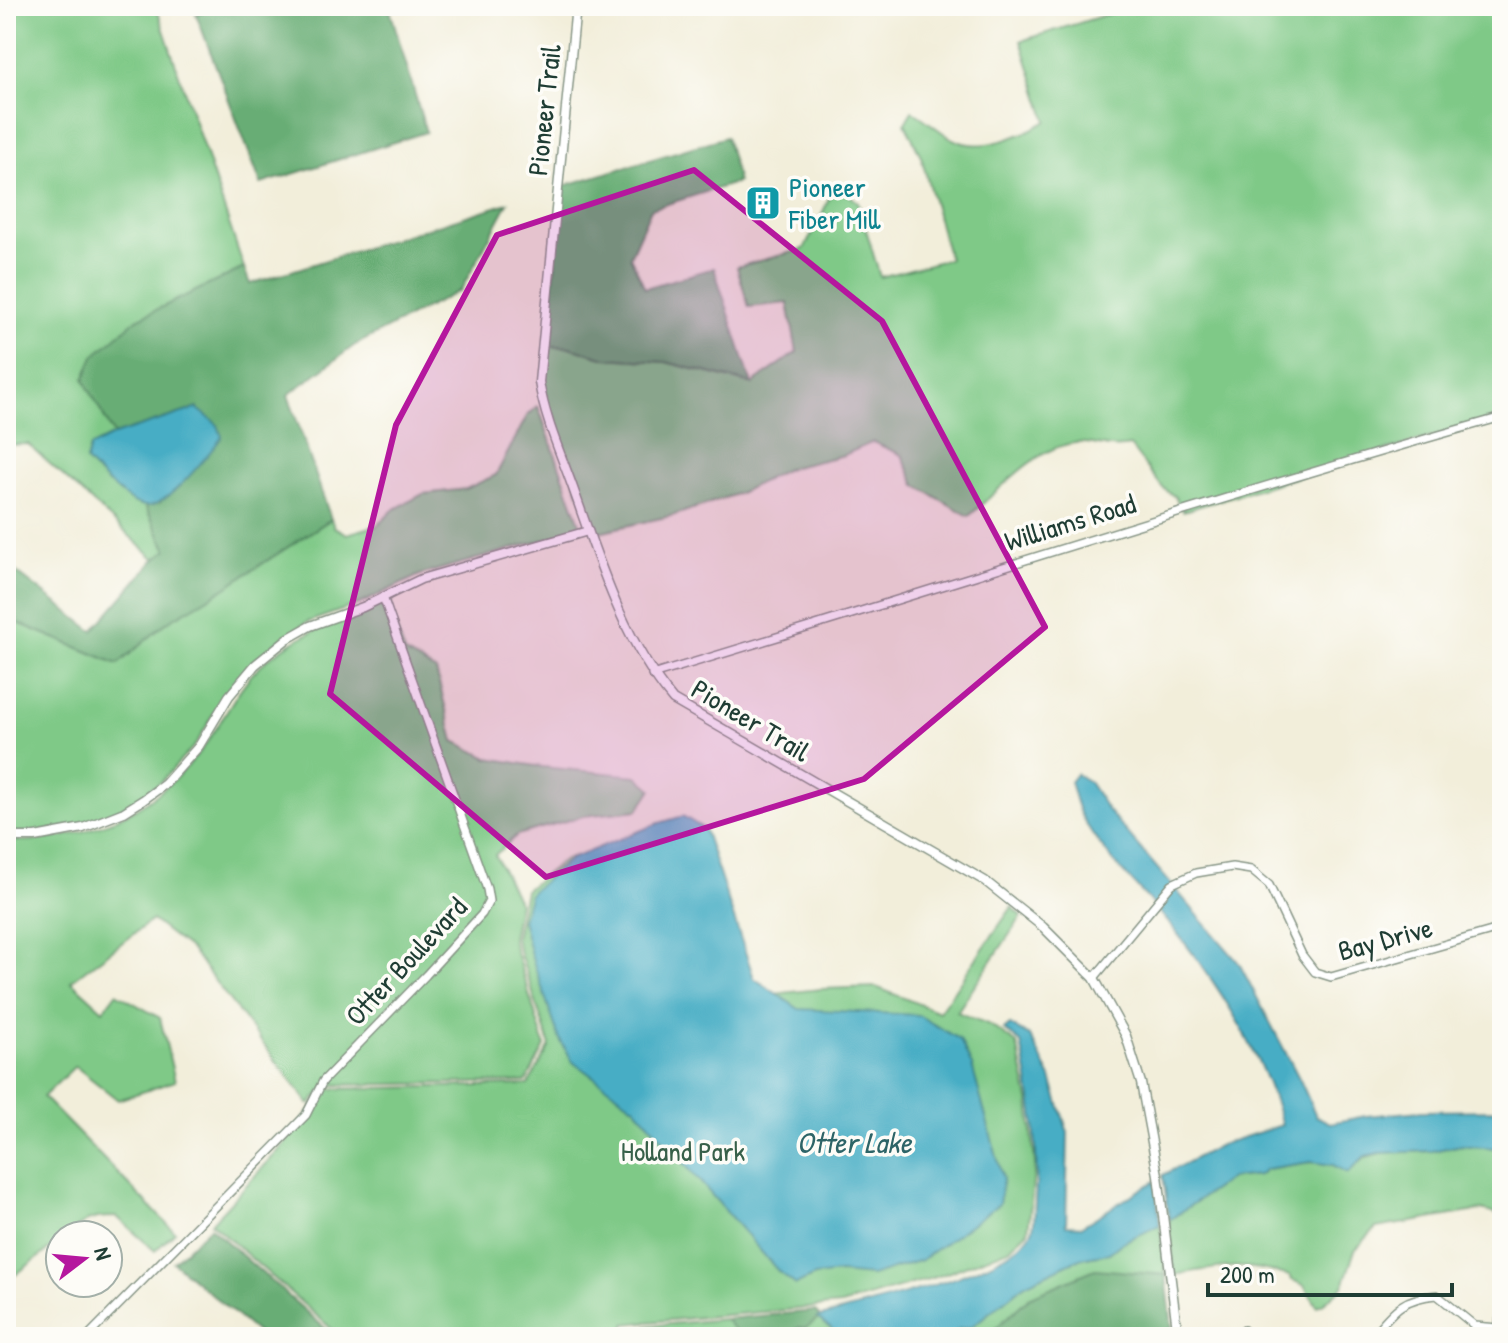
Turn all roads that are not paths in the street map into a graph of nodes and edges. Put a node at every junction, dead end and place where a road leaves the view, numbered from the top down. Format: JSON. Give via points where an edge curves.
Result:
{"nodes":[{"id":1,"x":576,"y":6,"type":"edge"},
{"id":2,"x":1502,"y":417,"type":"edge"},
{"id":3,"x":588,"y":531,"type":"junction"},
{"id":4,"x":383,"y":597,"type":"junction"},
{"id":5,"x":652,"y":675,"type":"junction"},
{"id":6,"x":6,"y":837,"type":"edge"},
{"id":7,"x":1502,"y":928,"type":"edge"},
{"id":8,"x":1094,"y":978,"type":"junction"},
{"id":9,"x":1502,"y":1304,"type":"edge"},
{"id":10,"x":1498,"y":1332,"type":"edge"},
{"id":11,"x":87,"y":1337,"type":"edge"},
{"id":12,"x":1178,"y":1337,"type":"edge"},
{"id":13,"x":1371,"y":1337,"type":"edge"}],
"edges":[{"from":1,"to":3,"type":"street","name":"Pioneer Trail","via":[[539,382],[544,412]]},
{"from":2,"to":5,"type":"street","name":"Williams Road","via":[[1287,478]]},
{"from":3,"to":4,"type":"street","via":[[421,579]]},
{"from":3,"to":5,"type":"street","name":"Pioneer Trail"},
{"from":4,"to":6,"type":"street","via":[[310,626],[270,652],[242,679],[199,746],[143,800],[83,828]]},
{"from":4,"to":11,"type":"street","name":"Otter Boulevard","via":[[489,901],[323,1081],[306,1115]]},
{"from":5,"to":8,"type":"street","name":"Pioneer Trail","via":[[673,700],[985,881],[1043,927]]},
{"from":7,"to":8,"type":"street","name":"Bay Drive","via":[[1331,977],[1315,972],[1302,955],[1269,885],[1251,870],[1232,867],[1196,873],[1172,884]]},
{"from":8,"to":12,"type":"street","name":"Pioneer Trail","via":[[1136,1064],[1158,1175]]},
{"from":9,"to":10,"type":"street"},
{"from":10,"to":13,"type":"street","via":[[1475,1326],[1437,1295],[1413,1297],[1393,1310]]}]}
